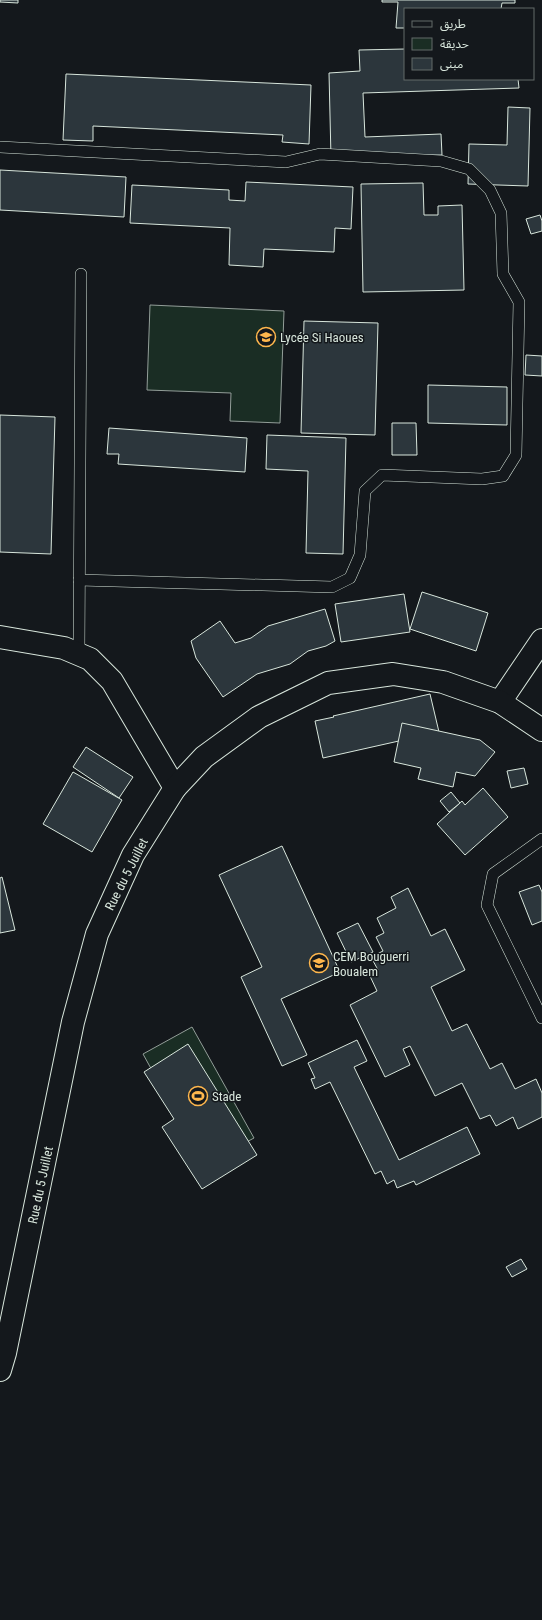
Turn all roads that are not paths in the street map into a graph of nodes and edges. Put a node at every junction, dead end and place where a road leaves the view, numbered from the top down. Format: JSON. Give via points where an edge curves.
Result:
{"nodes":[{"id":1,"x":0,"y":147,"type":"edge"},
{"id":2,"x":81,"y":274,"type":"dead end"},
{"id":3,"x":79,"y":580,"type":"junction"},
{"id":4,"x":0,"y":637,"type":"edge"},
{"id":5,"x":542,"y":640,"type":"edge"},
{"id":6,"x":79,"y":654,"type":"junction"},
{"id":7,"x":500,"y":702,"type":"junction"},
{"id":8,"x":542,"y":730,"type":"edge"},
{"id":9,"x":175,"y":788,"type":"junction"},
{"id":10,"x":542,"y":839,"type":"edge"},
{"id":11,"x":542,"y":1018,"type":"edge"},
{"id":12,"x":0,"y":1370,"type":"edge"}],
"edges":[{"from":1,"to":3,"type":"lane","via":[[286,162],[320,154],[441,161],[469,169],[490,190],[502,213],[503,274],[519,302],[516,455],[510,466],[503,476],[482,479],[382,475],[365,491],[360,555],[350,578],[332,588]]},
{"from":2,"to":3,"type":"lane"},
{"from":3,"to":6,"type":"lane"},
{"from":4,"to":6,"type":"street","via":[[64,648]]},
{"from":5,"to":7,"type":"street"},
{"from":6,"to":9,"type":"street","via":[[90,659],[112,681]]},
{"from":7,"to":8,"type":"street","name":"Rue du 5 Juillet"},
{"from":7,"to":9,"type":"street","name":"Rue du 5 Juillet","via":[[443,682],[394,674],[328,684],[259,717],[204,757]]},
{"from":9,"to":12,"type":"street","name":"Rue du 5 Juillet","via":[[133,856],[97,934],[73,1022]]},
{"from":10,"to":11,"type":"lane","via":[[493,874],[487,905]]}]}
